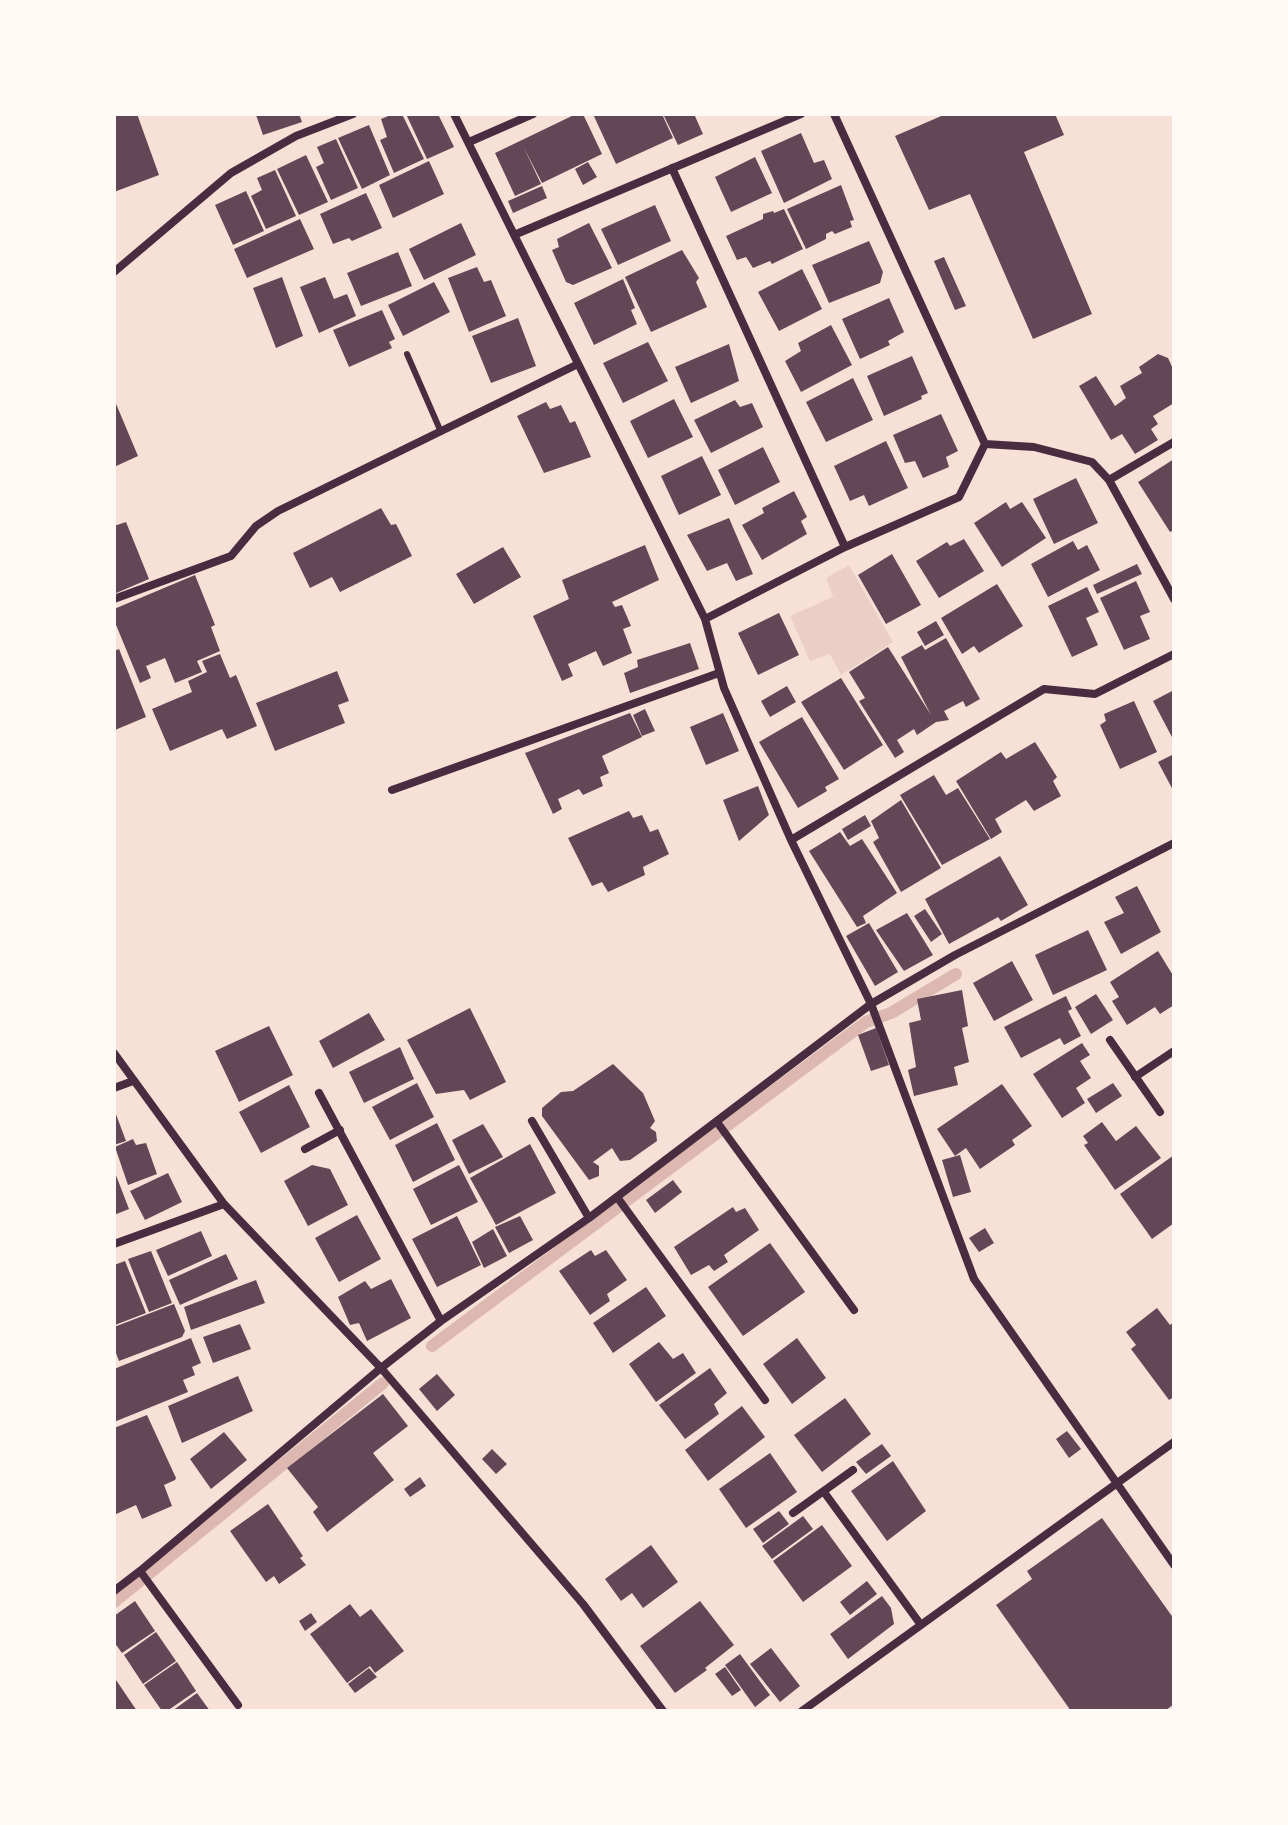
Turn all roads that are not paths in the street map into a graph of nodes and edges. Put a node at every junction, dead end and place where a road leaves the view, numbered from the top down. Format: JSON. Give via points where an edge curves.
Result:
{"nodes":[{"id":1,"x":353,"y":114,"type":"edge"},
{"id":2,"x":454,"y":114,"type":"edge"},
{"id":3,"x":533,"y":114,"type":"edge"},
{"id":4,"x":801,"y":114,"type":"edge"},
{"id":5,"x":834,"y":114,"type":"edge"},
{"id":6,"x":469,"y":142,"type":"junction"},
{"id":7,"x":672,"y":168,"type":"junction"},
{"id":8,"x":514,"y":235,"type":"junction"},
{"id":9,"x":114,"y":272,"type":"edge"},
{"id":10,"x":407,"y":354,"type":"dead end"},
{"id":11,"x":578,"y":364,"type":"junction"},
{"id":12,"x":441,"y":432,"type":"junction"},
{"id":13,"x":1174,"y":442,"type":"edge"},
{"id":14,"x":985,"y":444,"type":"junction"},
{"id":15,"x":1109,"y":480,"type":"junction"},
{"id":16,"x":845,"y":547,"type":"junction"},
{"id":17,"x":114,"y":599,"type":"edge"},
{"id":18,"x":1174,"y":599,"type":"edge"},
{"id":19,"x":705,"y":619,"type":"junction"},
{"id":20,"x":1174,"y":654,"type":"edge"},
{"id":21,"x":719,"y":673,"type":"junction"},
{"id":22,"x":392,"y":790,"type":"dead end"},
{"id":23,"x":791,"y":840,"type":"junction"},
{"id":24,"x":1174,"y":843,"type":"edge"},
{"id":25,"x":871,"y":1006,"type":"junction"},
{"id":26,"x":1110,"y":1040,"type":"dead end"},
{"id":27,"x":1174,"y":1051,"type":"edge"},
{"id":28,"x":114,"y":1053,"type":"edge"},
{"id":29,"x":1135,"y":1077,"type":"junction"},
{"id":30,"x":133,"y":1081,"type":"junction"},
{"id":31,"x":114,"y":1088,"type":"edge"},
{"id":32,"x":319,"y":1093,"type":"dead end"},
{"id":33,"x":1160,"y":1112,"type":"dead end"},
{"id":34,"x":532,"y":1121,"type":"dead end"},
{"id":35,"x":718,"y":1123,"type":"junction"},
{"id":36,"x":340,"y":1130,"type":"junction"},
{"id":37,"x":305,"y":1149,"type":"dead end"},
{"id":38,"x":618,"y":1198,"type":"junction"},
{"id":39,"x":224,"y":1204,"type":"junction"},
{"id":40,"x":589,"y":1218,"type":"junction"},
{"id":41,"x":114,"y":1244,"type":"edge"},
{"id":42,"x":854,"y":1310,"type":"dead end"},
{"id":43,"x":441,"y":1321,"type":"junction"},
{"id":44,"x":381,"y":1368,"type":"junction"},
{"id":45,"x":765,"y":1400,"type":"dead end"},
{"id":46,"x":1174,"y":1442,"type":"edge"},
{"id":47,"x":853,"y":1470,"type":"dead end"},
{"id":48,"x":1115,"y":1483,"type":"junction"},
{"id":49,"x":824,"y":1492,"type":"junction"},
{"id":50,"x":793,"y":1513,"type":"dead end"},
{"id":51,"x":1174,"y":1565,"type":"edge"},
{"id":52,"x":141,"y":1572,"type":"junction"},
{"id":53,"x":114,"y":1591,"type":"edge"},
{"id":54,"x":921,"y":1625,"type":"junction"},
{"id":55,"x":238,"y":1705,"type":"dead end"},
{"id":56,"x":663,"y":1711,"type":"edge"},
{"id":57,"x":802,"y":1711,"type":"edge"}],
"edges":[{"from":1,"to":9,"type":"street","via":[[296,136],[231,173]]},
{"from":2,"to":6,"type":"street"},
{"from":3,"to":6,"type":"street"},
{"from":4,"to":7,"type":"street"},
{"from":5,"to":14,"type":"street"},
{"from":6,"to":8,"type":"street"},
{"from":7,"to":8,"type":"street"},
{"from":7,"to":16,"type":"street"},
{"from":8,"to":11,"type":"street"},
{"from":10,"to":12,"type":"lane"},
{"from":11,"to":12,"type":"street"},
{"from":11,"to":19,"type":"street"},
{"from":12,"to":17,"type":"street","via":[[278,511],[256,526],[231,556]]},
{"from":13,"to":15,"type":"street"},
{"from":14,"to":15,"type":"street","via":[[1034,447],[1092,462]]},
{"from":14,"to":16,"type":"street","via":[[959,497]]},
{"from":15,"to":18,"type":"street"},
{"from":16,"to":19,"type":"street"},
{"from":19,"to":21,"type":"street"},
{"from":20,"to":23,"type":"street","via":[[1095,694],[1044,689]]},
{"from":21,"to":22,"type":"street"},
{"from":21,"to":23,"type":"street"},
{"from":23,"to":25,"type":"street"},
{"from":24,"to":25,"type":"street","via":[[955,955]]},
{"from":25,"to":35,"type":"street"},
{"from":25,"to":48,"type":"street","via":[[974,1279]]},
{"from":26,"to":29,"type":"street"},
{"from":27,"to":29,"type":"street"},
{"from":28,"to":30,"type":"street"},
{"from":29,"to":33,"type":"street"},
{"from":30,"to":31,"type":"street"},
{"from":30,"to":39,"type":"street"},
{"from":32,"to":36,"type":"street"},
{"from":34,"to":40,"type":"street"},
{"from":35,"to":38,"type":"street"},
{"from":35,"to":42,"type":"street"},
{"from":36,"to":37,"type":"street"},
{"from":36,"to":43,"type":"street"},
{"from":38,"to":40,"type":"street"},
{"from":38,"to":45,"type":"street"},
{"from":39,"to":41,"type":"street"},
{"from":39,"to":44,"type":"street"},
{"from":40,"to":43,"type":"street"},
{"from":43,"to":44,"type":"street"},
{"from":44,"to":52,"type":"street"},
{"from":44,"to":56,"type":"street","via":[[583,1604]]},
{"from":46,"to":48,"type":"street"},
{"from":47,"to":49,"type":"street"},
{"from":48,"to":51,"type":"street"},
{"from":48,"to":54,"type":"street"},
{"from":49,"to":50,"type":"street"},
{"from":49,"to":54,"type":"street"},
{"from":52,"to":53,"type":"street"},
{"from":52,"to":55,"type":"street"},
{"from":54,"to":57,"type":"street"}]}
